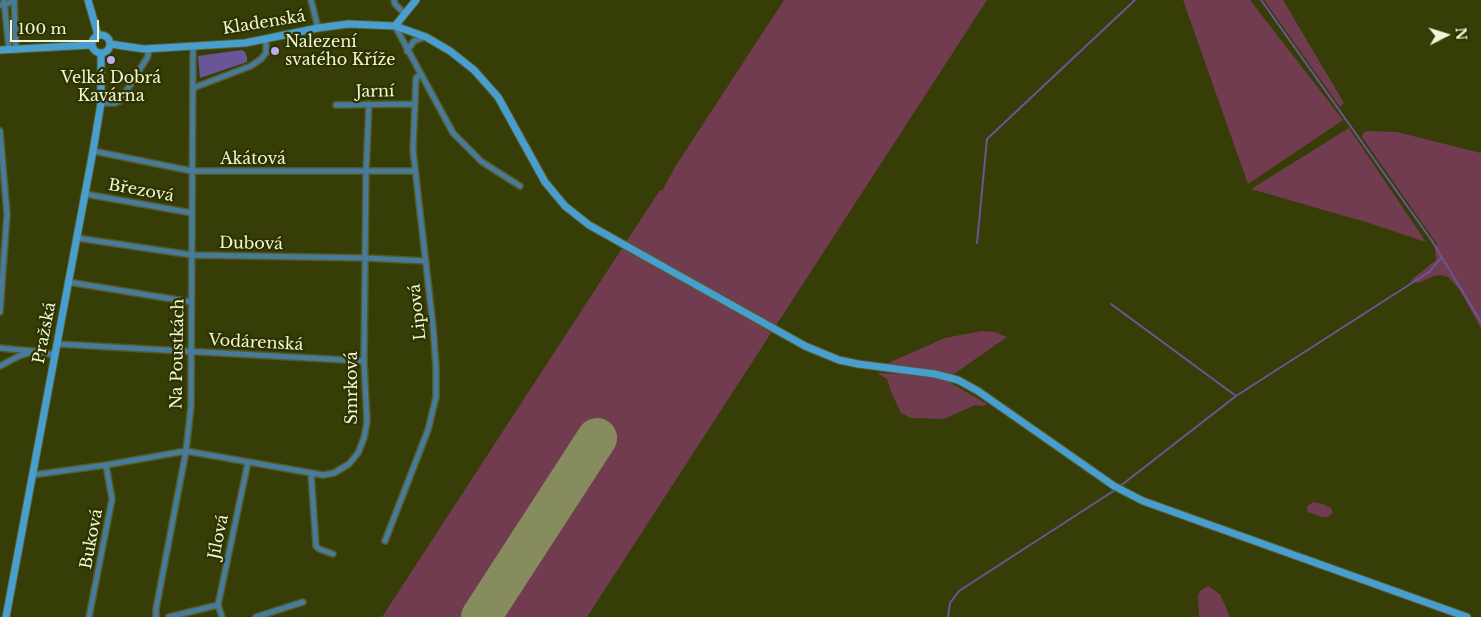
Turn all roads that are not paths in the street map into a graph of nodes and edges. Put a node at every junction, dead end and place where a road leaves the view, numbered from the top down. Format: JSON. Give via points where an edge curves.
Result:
{"nodes":[{"id":1,"x":14,"y":0,"type":"edge"},
{"id":2,"x":88,"y":0,"type":"edge"},
{"id":3,"x":311,"y":0,"type":"edge"},
{"id":4,"x":394,"y":0,"type":"edge"},
{"id":5,"x":416,"y":0,"type":"edge"},
{"id":6,"x":3,"y":3,"type":"edge"},
{"id":7,"x":404,"y":14,"type":"junction"},
{"id":8,"x":395,"y":26,"type":"junction"},
{"id":9,"x":318,"y":28,"type":"junction"},
{"id":10,"x":98,"y":35,"type":"junction"},
{"id":11,"x":426,"y":37,"type":"junction"},
{"id":12,"x":266,"y":39,"type":"junction"},
{"id":13,"x":110,"y":44,"type":"junction"},
{"id":14,"x":91,"y":45,"type":"junction"},
{"id":15,"x":193,"y":46,"type":"junction"},
{"id":16,"x":14,"y":48,"type":"junction"},
{"id":17,"x":150,"y":48,"type":"junction"},
{"id":18,"x":0,"y":50,"type":"edge"},
{"id":19,"x":408,"y":51,"type":"junction"},
{"id":20,"x":101,"y":54,"type":"junction"},
{"id":21,"x":421,"y":74,"type":"junction"},
{"id":22,"x":193,"y":88,"type":"junction"},
{"id":23,"x":101,"y":103,"type":"junction"},
{"id":24,"x":369,"y":104,"type":"junction"},
{"id":25,"x":414,"y":104,"type":"junction"},
{"id":26,"x":336,"y":105,"type":"dead end"},
{"id":27,"x":0,"y":131,"type":"edge"},
{"id":28,"x":93,"y":151,"type":"junction"},
{"id":29,"x":192,"y":171,"type":"junction"},
{"id":30,"x":415,"y":171,"type":"junction"},
{"id":31,"x":366,"y":172,"type":"junction"},
{"id":32,"x":520,"y":186,"type":"dead end"},
{"id":33,"x":85,"y":194,"type":"junction"},
{"id":34,"x":192,"y":213,"type":"junction"},
{"id":35,"x":77,"y":238,"type":"junction"},
{"id":36,"x":192,"y":255,"type":"junction"},
{"id":37,"x":366,"y":258,"type":"junction"},
{"id":38,"x":426,"y":261,"type":"junction"},
{"id":39,"x":68,"y":282,"type":"junction"},
{"id":40,"x":191,"y":302,"type":"junction"},
{"id":41,"x":0,"y":312,"type":"edge"},
{"id":42,"x":56,"y":344,"type":"junction"},
{"id":43,"x":0,"y":348,"type":"edge"},
{"id":44,"x":35,"y":351,"type":"junction"},
{"id":45,"x":191,"y":352,"type":"junction"},
{"id":46,"x":54,"y":355,"type":"junction"},
{"id":47,"x":364,"y":361,"type":"junction"},
{"id":48,"x":0,"y":366,"type":"edge"},
{"id":49,"x":186,"y":451,"type":"junction"},
{"id":50,"x":248,"y":462,"type":"junction"},
{"id":51,"x":106,"y":465,"type":"junction"},
{"id":52,"x":311,"y":473,"type":"junction"},
{"id":53,"x":32,"y":475,"type":"junction"},
{"id":54,"x":384,"y":541,"type":"dead end"},
{"id":55,"x":333,"y":554,"type":"dead end"},
{"id":56,"x":303,"y":602,"type":"dead end"},
{"id":57,"x":218,"y":605,"type":"junction"},
{"id":58,"x":6,"y":617,"type":"edge"},
{"id":59,"x":90,"y":617,"type":"edge"},
{"id":60,"x":156,"y":617,"type":"edge"},
{"id":61,"x":169,"y":617,"type":"edge"},
{"id":62,"x":222,"y":617,"type":"edge"},
{"id":63,"x":256,"y":617,"type":"edge"},
{"id":64,"x":1467,"y":617,"type":"edge"}],
"edges":[{"from":1,"to":6,"type":"street"},
{"from":1,"to":16,"type":"street"},
{"from":2,"to":10,"type":"street"},
{"from":3,"to":9,"type":"street"},
{"from":4,"to":7,"type":"street"},
{"from":5,"to":7,"type":"street"},
{"from":6,"to":16,"type":"street"},
{"from":7,"to":8,"type":"street"},
{"from":8,"to":9,"type":"street","name":"Kladenská","via":[[348,24]]},
{"from":8,"to":11,"type":"street","name":"Kladenská"},
{"from":8,"to":19,"type":"street"},
{"from":9,"to":12,"type":"street","name":"Kladenská"},
{"from":10,"to":13,"type":"street","via":[[106,37]]},
{"from":10,"to":14,"type":"street"},
{"from":11,"to":19,"type":"street","via":[[414,41]]},
{"from":11,"to":64,"type":"street","name":"Kladenská","via":[[474,70],[498,97],[546,182],[571,211],[588,225],[788,337],[839,360],[958,380],[1114,486],[1143,501]]},
{"from":12,"to":15,"type":"street","name":"Kladenská"},
{"from":12,"to":22,"type":"street","via":[[266,53],[251,66]]},
{"from":13,"to":17,"type":"street","name":"Kladenská"},
{"from":13,"to":20,"type":"street"},
{"from":14,"to":16,"type":"street"},
{"from":14,"to":20,"type":"street"},
{"from":15,"to":17,"type":"street","name":"Kladenská"},
{"from":15,"to":22,"type":"street","name":"Na Poustkách"},
{"from":16,"to":18,"type":"street"},
{"from":17,"to":23,"type":"street","via":[[120,101]]},
{"from":19,"to":21,"type":"street"},
{"from":20,"to":23,"type":"street","name":"Pražská"},
{"from":21,"to":25,"type":"street","name":"Lipová","via":[[416,78]]},
{"from":21,"to":32,"type":"street","via":[[453,133],[482,162]]},
{"from":22,"to":29,"type":"street","name":"Na Poustkách"},
{"from":23,"to":28,"type":"street","name":"Pražská"},
{"from":24,"to":25,"type":"street","name":"Jarní"},
{"from":24,"to":26,"type":"street","name":"Jarní"},
{"from":24,"to":31,"type":"street","name":"Smrková"},
{"from":25,"to":30,"type":"street","name":"Lipová"},
{"from":27,"to":41,"type":"street","via":[[7,214]]},
{"from":28,"to":29,"type":"street","name":"Akátová"},
{"from":28,"to":33,"type":"street","name":"Pražská"},
{"from":29,"to":31,"type":"street","name":"Akátová"},
{"from":29,"to":34,"type":"street","name":"Na Poustkách"},
{"from":30,"to":31,"type":"street","name":"Akátová"},
{"from":30,"to":38,"type":"street","name":"Lipová"},
{"from":31,"to":37,"type":"street","name":"Smrková"},
{"from":33,"to":34,"type":"street","name":"Březová"},
{"from":33,"to":35,"type":"street","name":"Pražská"},
{"from":34,"to":36,"type":"street","name":"Na Poustkách"},
{"from":35,"to":36,"type":"street","name":"Dubová"},
{"from":35,"to":39,"type":"street","name":"Pražská"},
{"from":36,"to":37,"type":"street","name":"Dubová"},
{"from":36,"to":40,"type":"street","name":"Na Poustkách"},
{"from":37,"to":38,"type":"street","name":"Dubová"},
{"from":37,"to":47,"type":"street","name":"Smrková"},
{"from":38,"to":54,"type":"street","name":"Lipová","via":[[436,359],[436,397],[428,430]]},
{"from":39,"to":40,"type":"street"},
{"from":39,"to":42,"type":"street","name":"Pražská"},
{"from":40,"to":45,"type":"street","name":"Na Poustkách"},
{"from":42,"to":45,"type":"street","name":"Vodárenská"},
{"from":42,"to":46,"type":"street","name":"Pražská"},
{"from":43,"to":44,"type":"street"},
{"from":44,"to":46,"type":"street"},
{"from":44,"to":48,"type":"street"},
{"from":45,"to":47,"type":"street","name":"Vodárenská"},
{"from":45,"to":49,"type":"street","name":"Na Poustkách","via":[[191,406]]},
{"from":46,"to":53,"type":"street","name":"Pražská"},
{"from":47,"to":52,"type":"street","name":"Smrková","via":[[367,422],[358,452],[349,464],[334,473]]},
{"from":49,"to":50,"type":"street","name":"Smrková"},
{"from":49,"to":51,"type":"street","name":"Smrková"},
{"from":49,"to":60,"type":"street","name":"Na Poustkách"},
{"from":50,"to":52,"type":"street","name":"Smrková"},
{"from":50,"to":57,"type":"street","name":"Jílová"},
{"from":51,"to":53,"type":"street","name":"Smrková"},
{"from":51,"to":59,"type":"street","name":"Buková","via":[[112,499]]},
{"from":52,"to":55,"type":"street","via":[[316,546]]},
{"from":53,"to":58,"type":"street","name":"Pražská"},
{"from":56,"to":63,"type":"street"},
{"from":57,"to":61,"type":"street"},
{"from":57,"to":62,"type":"street"}]}
